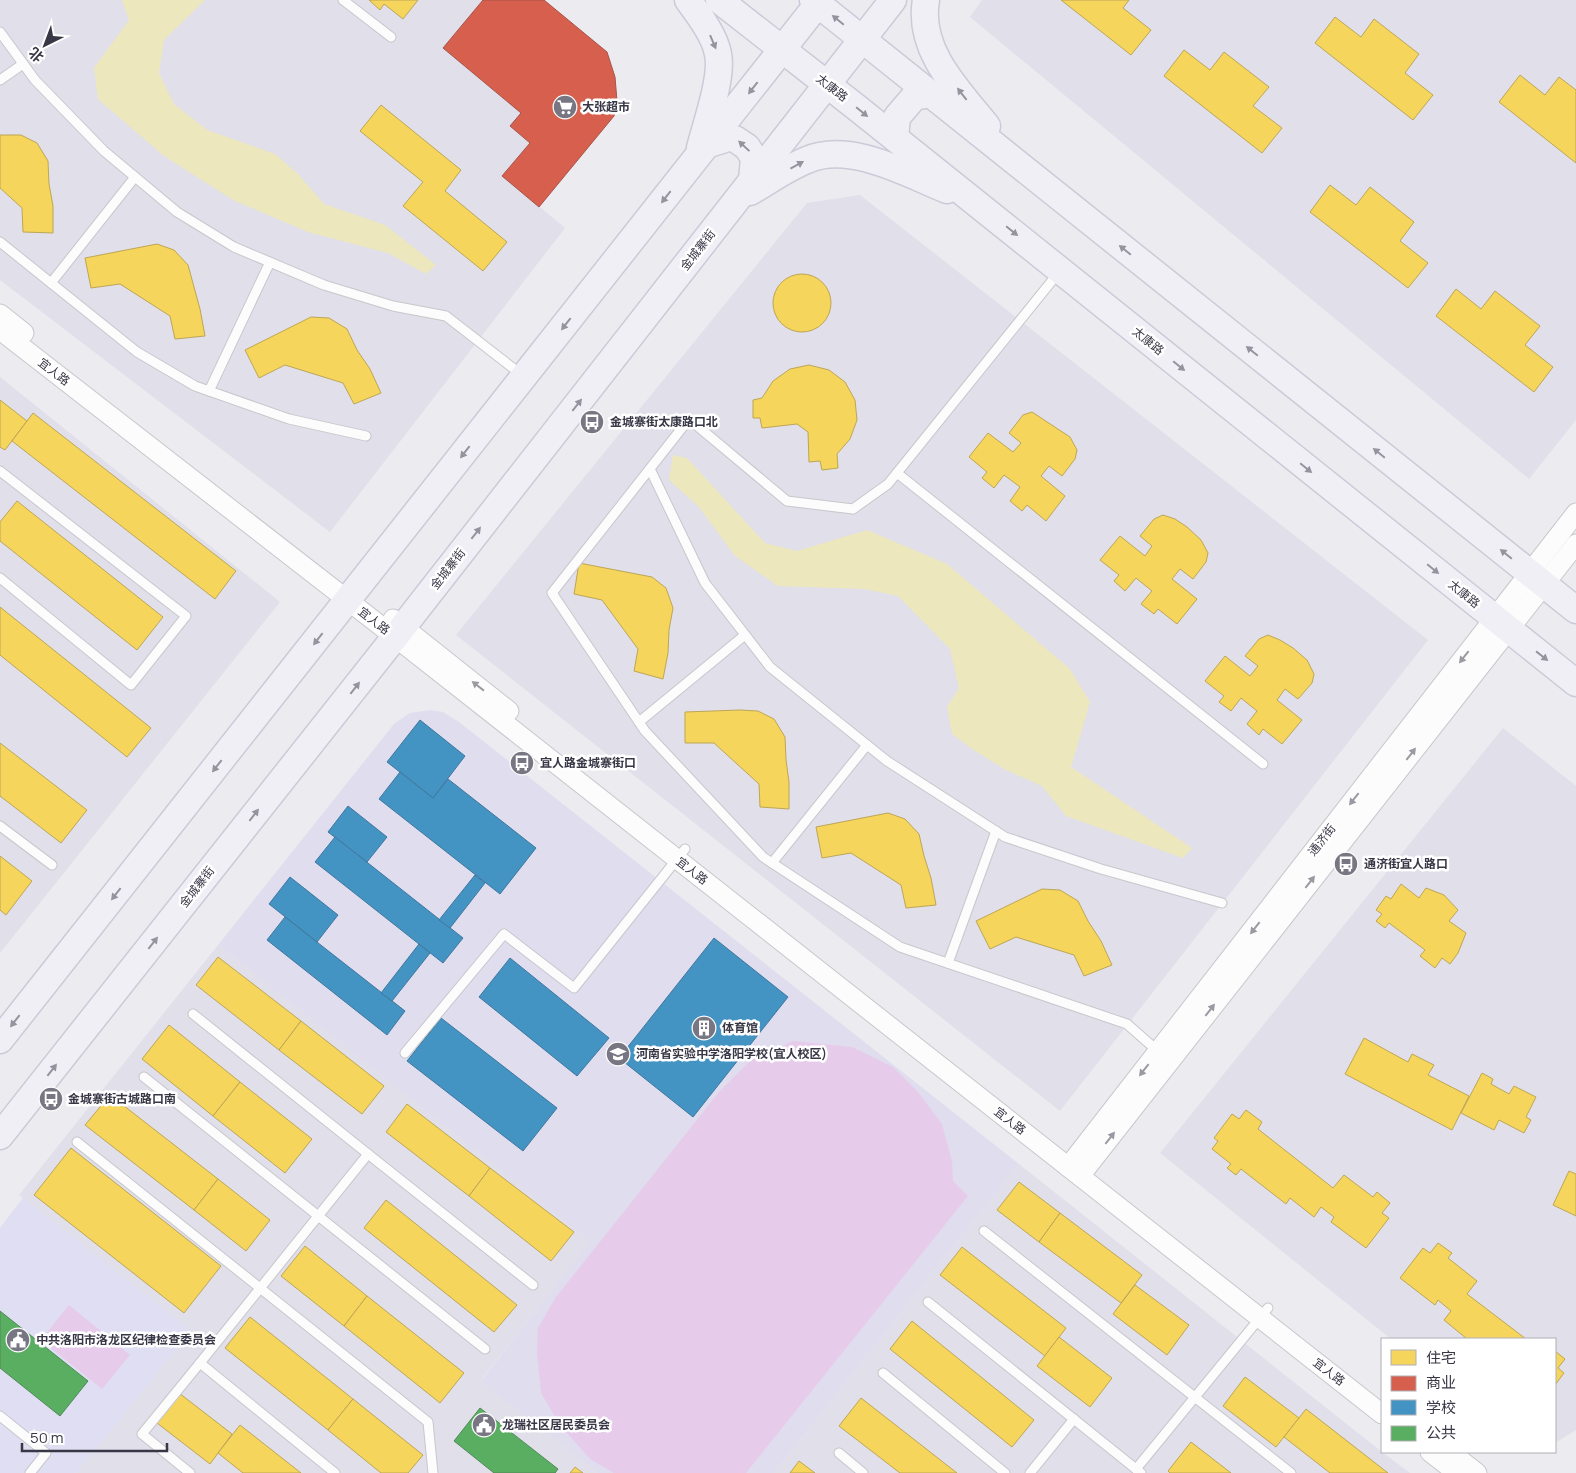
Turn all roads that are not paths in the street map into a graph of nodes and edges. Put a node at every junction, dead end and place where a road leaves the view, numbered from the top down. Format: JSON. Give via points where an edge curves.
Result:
{"nodes":[{"id":1,"x":343,"y":0,"type":"edge"},
{"id":2,"x":688,"y":0,"type":"edge"},
{"id":3,"x":720,"y":0,"type":"edge"},
{"id":4,"x":893,"y":0,"type":"edge"},
{"id":5,"x":926,"y":0,"type":"edge"},
{"id":6,"x":817,"y":1,"type":"edge"},
{"id":7,"x":0,"y":32,"type":"edge"},
{"id":8,"x":390,"y":37,"type":"dead end"},
{"id":9,"x":862,"y":40,"type":"junction"},
{"id":10,"x":783,"y":50,"type":"junction"},
{"id":11,"x":23,"y":64,"type":"junction"},
{"id":12,"x":0,"y":80,"type":"edge"},
{"id":13,"x":828,"y":85,"type":"junction"},
{"id":14,"x":930,"y":94,"type":"junction"},
{"id":15,"x":895,"y":138,"type":"junction"},
{"id":16,"x":703,"y":151,"type":"junction"},
{"id":17,"x":1013,"y":160,"type":"junction"},
{"id":18,"x":135,"y":177,"type":"junction"},
{"id":19,"x":746,"y":189,"type":"junction"},
{"id":20,"x":973,"y":201,"type":"junction"},
{"id":21,"x":0,"y":242,"type":"edge"},
{"id":22,"x":270,"y":262,"type":"junction"},
{"id":23,"x":1060,"y":270,"type":"junction"},
{"id":24,"x":51,"y":283,"type":"junction"},
{"id":25,"x":1,"y":322,"type":"edge"},
{"id":26,"x":524,"y":377,"type":"junction"},
{"id":27,"x":209,"y":391,"type":"junction"},
{"id":28,"x":366,"y":436,"type":"dead end"},
{"id":29,"x":650,"y":469,"type":"junction"},
{"id":30,"x":0,"y":471,"type":"edge"},
{"id":31,"x":897,"y":472,"type":"junction"},
{"id":32,"x":1576,"y":514,"type":"edge"},
{"id":33,"x":1576,"y":544,"type":"edge"},
{"id":34,"x":0,"y":578,"type":"edge"},
{"id":35,"x":1537,"y":579,"type":"junction"},
{"id":36,"x":352,"y":596,"type":"junction"},
{"id":37,"x":1576,"y":610,"type":"edge"},
{"id":38,"x":1501,"y":624,"type":"junction"},
{"id":39,"x":399,"y":632,"type":"junction"},
{"id":40,"x":745,"y":635,"type":"junction"},
{"id":41,"x":1576,"y":683,"type":"edge"},
{"id":42,"x":639,"y":722,"type":"junction"},
{"id":43,"x":867,"y":745,"type":"junction"},
{"id":44,"x":1262,"y":764,"type":"dead end"},
{"id":45,"x":0,"y":826,"type":"edge"},
{"id":46,"x":996,"y":831,"type":"junction"},
{"id":47,"x":681,"y":854,"type":"junction"},
{"id":48,"x":772,"y":863,"type":"junction"},
{"id":49,"x":52,"y":865,"type":"dead end"},
{"id":50,"x":1222,"y":903,"type":"dead end"},
{"id":51,"x":948,"y":963,"type":"junction"},
{"id":52,"x":193,"y":1014,"type":"dead end"},
{"id":53,"x":0,"y":1040,"type":"edge"},
{"id":54,"x":405,"y":1053,"type":"dead end"},
{"id":55,"x":1164,"y":1056,"type":"junction"},
{"id":56,"x":144,"y":1077,"type":"dead end"},
{"id":57,"x":0,"y":1136,"type":"edge"},
{"id":58,"x":77,"y":1142,"type":"dead end"},
{"id":59,"x":368,"y":1154,"type":"junction"},
{"id":60,"x":1077,"y":1167,"type":"junction"},
{"id":61,"x":318,"y":1216,"type":"junction"},
{"id":62,"x":984,"y":1231,"type":"dead end"},
{"id":63,"x":533,"y":1285,"type":"dead end"},
{"id":64,"x":260,"y":1288,"type":"junction"},
{"id":65,"x":928,"y":1302,"type":"dead end"},
{"id":66,"x":1264,"y":1313,"type":"junction"},
{"id":67,"x":484,"y":1349,"type":"dead end"},
{"id":68,"x":200,"y":1363,"type":"junction"},
{"id":69,"x":883,"y":1373,"type":"dead end"},
{"id":70,"x":1194,"y":1397,"type":"junction"},
{"id":71,"x":1381,"y":1397,"type":"edge"},
{"id":72,"x":1381,"y":1413,"type":"edge"},
{"id":73,"x":0,"y":1416,"type":"edge"},
{"id":74,"x":1074,"y":1419,"type":"junction"},
{"id":75,"x":839,"y":1453,"type":"dead end"},
{"id":76,"x":1431,"y":1453,"type":"edge"},
{"id":77,"x":1451,"y":1453,"type":"edge"},
{"id":78,"x":1138,"y":1471,"type":"edge"},
{"id":79,"x":30,"y":1473,"type":"edge"},
{"id":80,"x":190,"y":1473,"type":"edge"},
{"id":81,"x":335,"y":1473,"type":"edge"},
{"id":82,"x":433,"y":1473,"type":"edge"},
{"id":83,"x":863,"y":1473,"type":"edge"},
{"id":84,"x":1005,"y":1473,"type":"edge"},
{"id":85,"x":1030,"y":1473,"type":"edge"},
{"id":86,"x":1291,"y":1473,"type":"edge"},
{"id":87,"x":1457,"y":1473,"type":"edge"},
{"id":88,"x":1477,"y":1473,"type":"edge"}],
"edges":[{"from":1,"to":8,"type":"lane"},
{"from":2,"to":16,"type":"main road","one_way":true,"via":[[705,24],[718,54],[717,83]]},
{"from":3,"to":10,"type":"main road","name":"太康路"},
{"from":4,"to":9,"type":"main road","name":"金城寨街"},
{"from":17,"to":5,"type":"main road","one_way":true,"via":[[941,68],[927,35]]},
{"from":9,"to":6,"type":"main road","one_way":true},
{"from":6,"to":10,"type":"main road"},
{"from":7,"to":11,"type":"lane"},
{"from":9,"to":13,"type":"main road","name":"金城寨街"},
{"from":9,"to":14,"type":"main road"},
{"from":10,"to":13,"type":"main road","name":"太康路"},
{"from":10,"to":16,"type":"main road","one_way":true},
{"from":11,"to":12,"type":"lane"},
{"from":11,"to":18,"type":"lane","via":[[104,152]]},
{"from":13,"to":15,"type":"main road","name":"太康路","one_way":true},
{"from":13,"to":19,"type":"main road","name":"金城寨街"},
{"from":14,"to":15,"type":"main road","via":[[914,97],[897,116]]},
{"from":14,"to":17,"type":"main road"},
{"from":15,"to":20,"type":"main road","name":"太康路"},
{"from":19,"to":16,"type":"main road","one_way":true,"via":[[754,158],[747,147],[735,138],[728,138]]},
{"from":16,"to":26,"type":"main road","one_way":true},
{"from":35,"to":17,"type":"main road","one_way":true},
{"from":18,"to":22,"type":"lane","via":[[177,212],[234,247]]},
{"from":18,"to":24,"type":"lane"},
{"from":19,"to":20,"type":"main road","one_way":true,"via":[[808,159],[837,153],[866,158]]},
{"from":39,"to":19,"type":"main road","name":"金城寨街","one_way":true},
{"from":20,"to":23,"type":"main road","name":"太康路","one_way":true},
{"from":21,"to":24,"type":"lane"},
{"from":22,"to":26,"type":"lane","via":[[324,285],[376,301],[446,316]]},
{"from":22,"to":27,"type":"lane"},
{"from":23,"to":31,"type":"lane"},
{"from":23,"to":38,"type":"main road","name":"太康路","one_way":true},
{"from":24,"to":27,"type":"lane","via":[[137,352]]},
{"from":25,"to":36,"type":"street","name":"宜人路"},
{"from":26,"to":36,"type":"main road","one_way":true},
{"from":27,"to":28,"type":"lane","via":[[289,419]]},
{"from":29,"to":31,"type":"lane","via":[[688,419],[787,501],[853,510],[888,484]]},
{"from":29,"to":40,"type":"lane","via":[[705,583]]},
{"from":29,"to":42,"type":"lane","via":[[552,593]]},
{"from":30,"to":34,"type":"lane","via":[[186,616],[131,685]]},
{"from":31,"to":44,"type":"lane"},
{"from":32,"to":35,"type":"street","name":"通济街"},
{"from":33,"to":35,"type":"street","name":"通济街"},
{"from":35,"to":37,"type":"main road"},
{"from":35,"to":38,"type":"street","name":"通济街"},
{"from":36,"to":39,"type":"street","name":"宜人路"},
{"from":36,"to":53,"type":"main road","one_way":true},
{"from":38,"to":41,"type":"main road","name":"太康路","one_way":true},
{"from":38,"to":55,"type":"street","name":"通济街"},
{"from":39,"to":47,"type":"street","name":"宜人路"},
{"from":57,"to":39,"type":"main road","name":"金城寨街","one_way":true},
{"from":40,"to":42,"type":"lane"},
{"from":40,"to":43,"type":"lane","via":[[770,667]]},
{"from":42,"to":48,"type":"lane","via":[[762,857]]},
{"from":43,"to":46,"type":"lane"},
{"from":43,"to":48,"type":"lane"},
{"from":45,"to":49,"type":"lane"},
{"from":46,"to":50,"type":"lane","via":[[1004,837],[1101,869]]},
{"from":46,"to":51,"type":"lane"},
{"from":47,"to":54,"type":"lane","via":[[574,988],[504,934]]},
{"from":47,"to":60,"type":"street","name":"宜人路"},
{"from":48,"to":51,"type":"lane","via":[[900,947]]},
{"from":51,"to":55,"type":"lane","via":[[1128,1024]]},
{"from":52,"to":59,"type":"lane"},
{"from":55,"to":60,"type":"street","name":"通济街"},
{"from":56,"to":61,"type":"lane"},
{"from":58,"to":64,"type":"lane"},
{"from":59,"to":61,"type":"lane"},
{"from":59,"to":63,"type":"lane"},
{"from":60,"to":66,"type":"street","name":"宜人路"},
{"from":61,"to":64,"type":"lane"},
{"from":61,"to":67,"type":"lane"},
{"from":62,"to":70,"type":"lane"},
{"from":64,"to":68,"type":"lane"},
{"from":64,"to":82,"type":"lane","via":[[428,1422]]},
{"from":65,"to":74,"type":"lane"},
{"from":66,"to":70,"type":"lane"},
{"from":66,"to":71,"type":"street","name":"宜人路"},
{"from":66,"to":72,"type":"street","name":"宜人路"},
{"from":68,"to":80,"type":"lane","via":[[142,1434]]},
{"from":68,"to":81,"type":"lane"},
{"from":69,"to":84,"type":"lane"},
{"from":70,"to":78,"type":"lane"},
{"from":70,"to":86,"type":"lane"},
{"from":73,"to":79,"type":"lane","via":[[46,1453]]},
{"from":74,"to":78,"type":"lane"},
{"from":74,"to":85,"type":"lane"},
{"from":75,"to":83,"type":"lane"},
{"from":76,"to":87,"type":"street"},
{"from":77,"to":88,"type":"street"}]}
